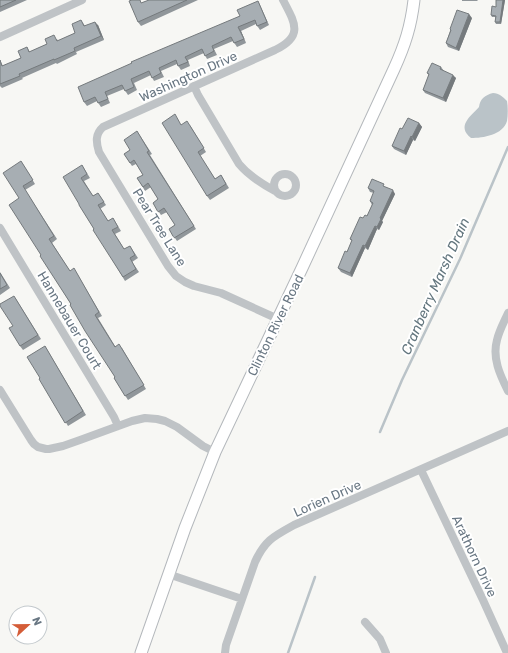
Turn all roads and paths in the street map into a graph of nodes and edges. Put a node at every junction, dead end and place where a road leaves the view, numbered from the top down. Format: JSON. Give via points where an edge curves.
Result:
{"nodes":[{"id":1,"x":82,"y":0,"type":"edge"},
{"id":2,"x":283,"y":0,"type":"edge"},
{"id":3,"x":414,"y":0,"type":"edge"},
{"id":4,"x":0,"y":37,"type":"edge"},
{"id":5,"x":194,"y":86,"type":"junction"},
{"id":6,"x":97,"y":135,"type":"joint"},
{"id":7,"x":276,"y":177,"type":"junction"},
{"id":8,"x":258,"y":181,"type":"junction"},
{"id":9,"x":275,"y":191,"type":"junction"},
{"id":10,"x":0,"y":228,"type":"edge"},
{"id":11,"x":508,"y":313,"type":"edge"},
{"id":12,"x":278,"y":319,"type":"junction"},
{"id":13,"x":0,"y":390,"type":"edge"},
{"id":14,"x":508,"y":391,"type":"edge"},
{"id":15,"x":118,"y":426,"type":"junction"},
{"id":16,"x":508,"y":431,"type":"edge"},
{"id":17,"x":215,"y":452,"type":"junction"},
{"id":18,"x":421,"y":470,"type":"junction"},
{"id":19,"x":168,"y":574,"type":"junction"},
{"id":20,"x":242,"y":599,"type":"junction"},
{"id":21,"x":365,"y":622,"type":"dead end"},
{"id":22,"x":141,"y":653,"type":"edge"},
{"id":23,"x":225,"y":653,"type":"edge"},
{"id":24,"x":386,"y":653,"type":"edge"},
{"id":25,"x":507,"y":653,"type":"edge"}],
"edges":[{"from":1,"to":4,"type":"street"},
{"from":2,"to":5,"type":"street","name":"Washington Drive","via":[[294,24],[290,40],[283,46]]},
{"from":3,"to":12,"type":"street","name":"Clinton River Road","via":[[404,46]]},
{"from":5,"to":6,"type":"street","name":"Washington Drive","via":[[104,127]]},
{"from":5,"to":8,"type":"street","via":[[239,164]]},
{"from":6,"to":12,"type":"street","name":"Pear Tree Lane","via":[[99,152],[176,276],[194,286],[220,293]]},
{"from":7,"to":8,"type":"street"},
{"from":7,"to":9,"type":"street"},
{"from":7,"to":9,"type":"street","via":[[289,174],[295,179],[296,186],[292,193],[285,196]]},
{"from":8,"to":9,"type":"street"},
{"from":10,"to":15,"type":"street","name":"Hannebauer Court"},
{"from":11,"to":14,"type":"street","via":[[495,351],[498,369]]},
{"from":12,"to":17,"type":"street","name":"Clinton River Road"},
{"from":13,"to":15,"type":"street","via":[[31,440],[42,448],[63,446]]},
{"from":15,"to":17,"type":"street","via":[[145,418],[165,421]]},
{"from":16,"to":18,"type":"street","name":"Lorien Drive"},
{"from":17,"to":19,"type":"street","name":"Clinton River Road"},
{"from":18,"to":20,"type":"street","name":"Lorien Drive","via":[[276,535],[260,551]]},
{"from":18,"to":25,"type":"street","name":"Arathorn Drive"},
{"from":19,"to":20,"type":"street"},
{"from":19,"to":22,"type":"street","name":"Clinton River Road"},
{"from":20,"to":23,"type":"street","name":"Lorien Drive"},
{"from":21,"to":24,"type":"street","via":[[380,639]]}]}
